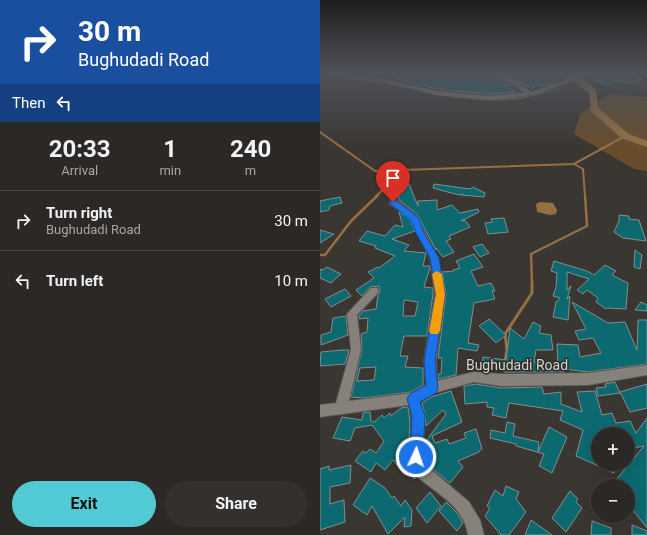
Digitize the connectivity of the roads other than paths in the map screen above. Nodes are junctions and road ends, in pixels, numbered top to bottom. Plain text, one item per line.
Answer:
1 (393, 202) dead end
2 (374, 291) dead end
3 (647, 370) edge
4 (432, 388) junction
5 (413, 399) junction
6 (341, 408) junction
7 (320, 412) edge
8 (476, 535) edge

1 - 4 street
2 - 6 street
3 - 4 street, Bughudadi Road
4 - 5 street, Bughudadi Road
5 - 6 street, Bughudadi Road
5 - 8 street
6 - 7 street, Bughudadi Road

